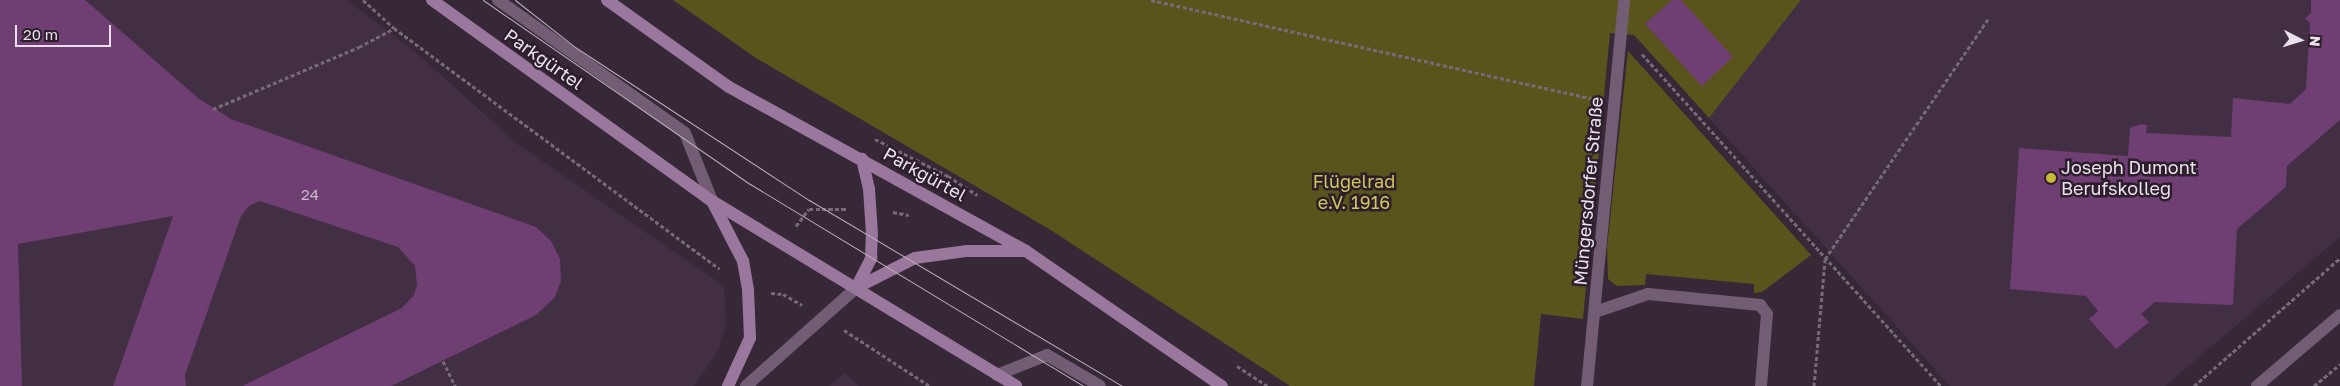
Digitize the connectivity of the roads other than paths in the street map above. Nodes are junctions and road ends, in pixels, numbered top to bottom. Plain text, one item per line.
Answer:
1 (432, 0) edge
2 (498, 0) edge
3 (607, 0) edge
4 (1624, 0) edge
5 (862, 159) junction
6 (712, 201) junction
7 (1026, 250) junction
8 (856, 288) junction
9 (1595, 312) junction
10 (2340, 315) edge
11 (997, 375) junction
12 (728, 386) edge
13 (746, 386) edge
14 (1016, 386) edge
15 (1100, 386) edge
16 (1222, 386) edge
17 (1587, 386) edge
18 (1761, 386) edge
19 (2257, 386) edge

1 - 6 main road, Parkgürtel
2 - 6 street
3 - 5 main road, Parkgürtel
4 - 9 street, Müngersdorfer Straße
5 - 7 main road, Parkgürtel
5 - 8 main road
6 - 8 main road, Parkgürtel
6 - 12 main road
7 - 8 main road
7 - 16 main road, Parkgürtel
8 - 11 main road, Parkgürtel
8 - 13 street
9 - 17 street, Müngersdorfer Straße
9 - 18 street
10 - 19 street
11 - 14 main road, Parkgürtel
11 - 15 street

